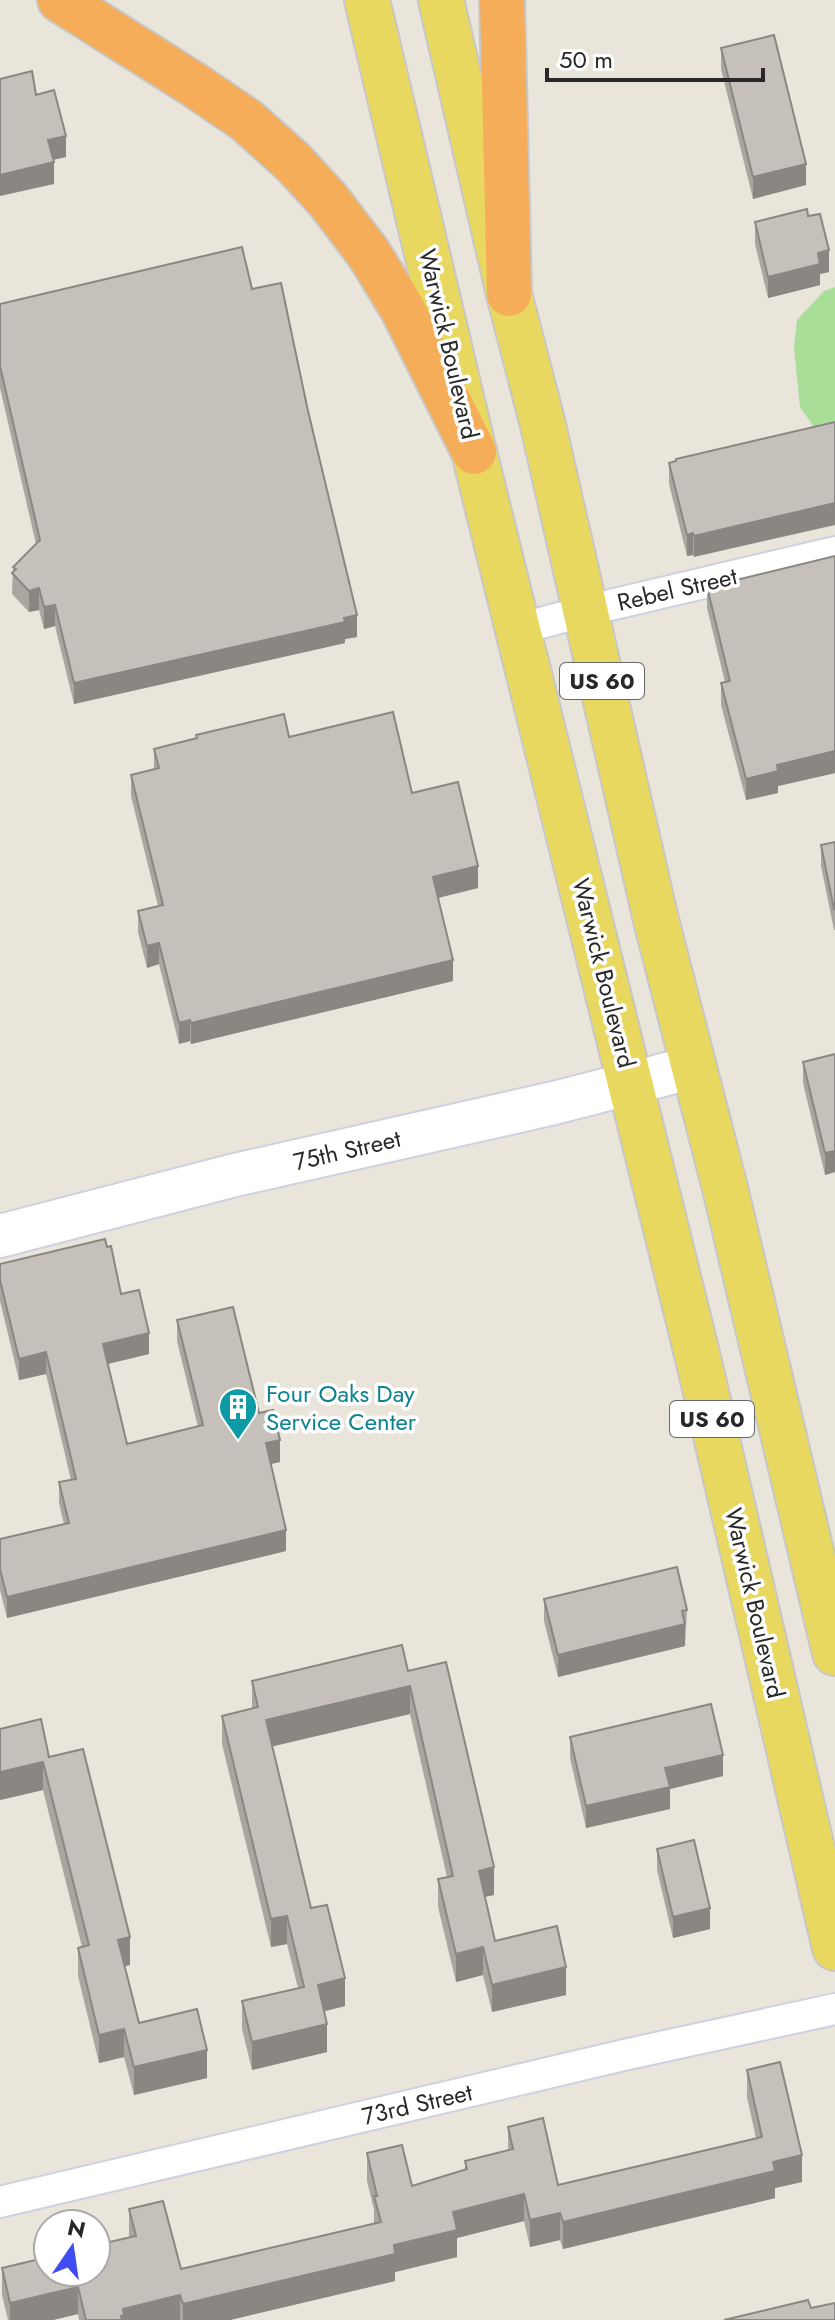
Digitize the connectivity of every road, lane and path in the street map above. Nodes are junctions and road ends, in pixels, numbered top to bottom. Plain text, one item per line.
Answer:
1 (60, 0) edge
2 (367, 0) edge
3 (441, 0) edge
4 (502, 0) edge
5 (509, 294) junction
6 (474, 452) junction
7 (835, 552) edge
8 (585, 611) junction
9 (519, 629) junction
10 (694, 1067) junction
11 (632, 1083) junction
12 (0, 1236) edge
13 (835, 1653) edge
14 (835, 1948) edge
15 (835, 2009) edge
16 (0, 2202) edge

1 - 6 highway
2 - 6 main road, Warwick Boulevard / US 60
3 - 5 main road, US 60
4 - 5 highway
5 - 8 main road, US 60
6 - 9 main road, Warwick Boulevard / US 60
7 - 8 street, Rebel Street
8 - 9 street, Rebel Street
8 - 10 main road, US 60
9 - 11 main road, Warwick Boulevard / US 60
10 - 11 street, 75th Street
10 - 13 main road, US 60
11 - 12 street, 75th Street
11 - 14 main road, Warwick Boulevard / US 60
15 - 16 street, 73rd Street

